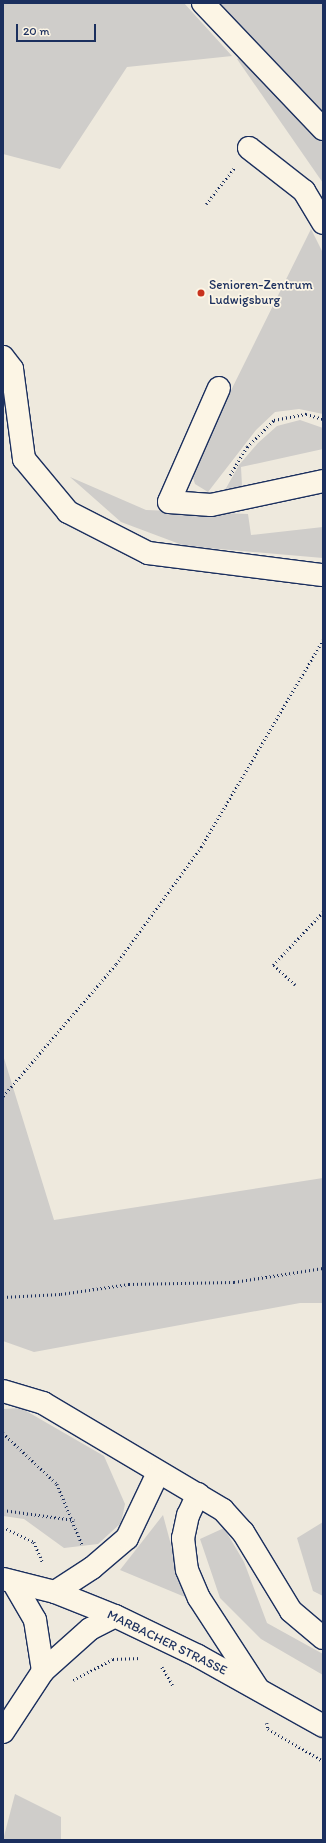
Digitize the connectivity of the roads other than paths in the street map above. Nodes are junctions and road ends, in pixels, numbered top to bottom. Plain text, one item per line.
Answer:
1 (203, 3) edge
2 (323, 129) edge
3 (249, 148) road end
4 (323, 224) edge
5 (3, 357) edge
6 (219, 388) dead end
7 (323, 481) edge
8 (323, 575) edge
9 (3, 1391) edge
10 (158, 1473) junction
11 (198, 1494) junction
12 (8, 1580) edge
13 (55, 1592) junction
14 (115, 1616) junction
15 (323, 1638) edge
16 (43, 1671) junction
17 (258, 1689) junction
18 (323, 1726) edge
19 (3, 1732) edge

1 - 2 street
3 - 4 street
5 - 8 street
6 - 7 street
9 - 10 street
10 - 11 street
10 - 13 street
11 - 15 street
11 - 17 street
12 - 13 street, MARBACHER STRASSE
12 - 16 street
13 - 14 street, MARBACHER STRASSE
14 - 16 street
14 - 17 street, MARBACHER STRASSE
16 - 19 street
17 - 18 street, MARBACHER STRASSE

